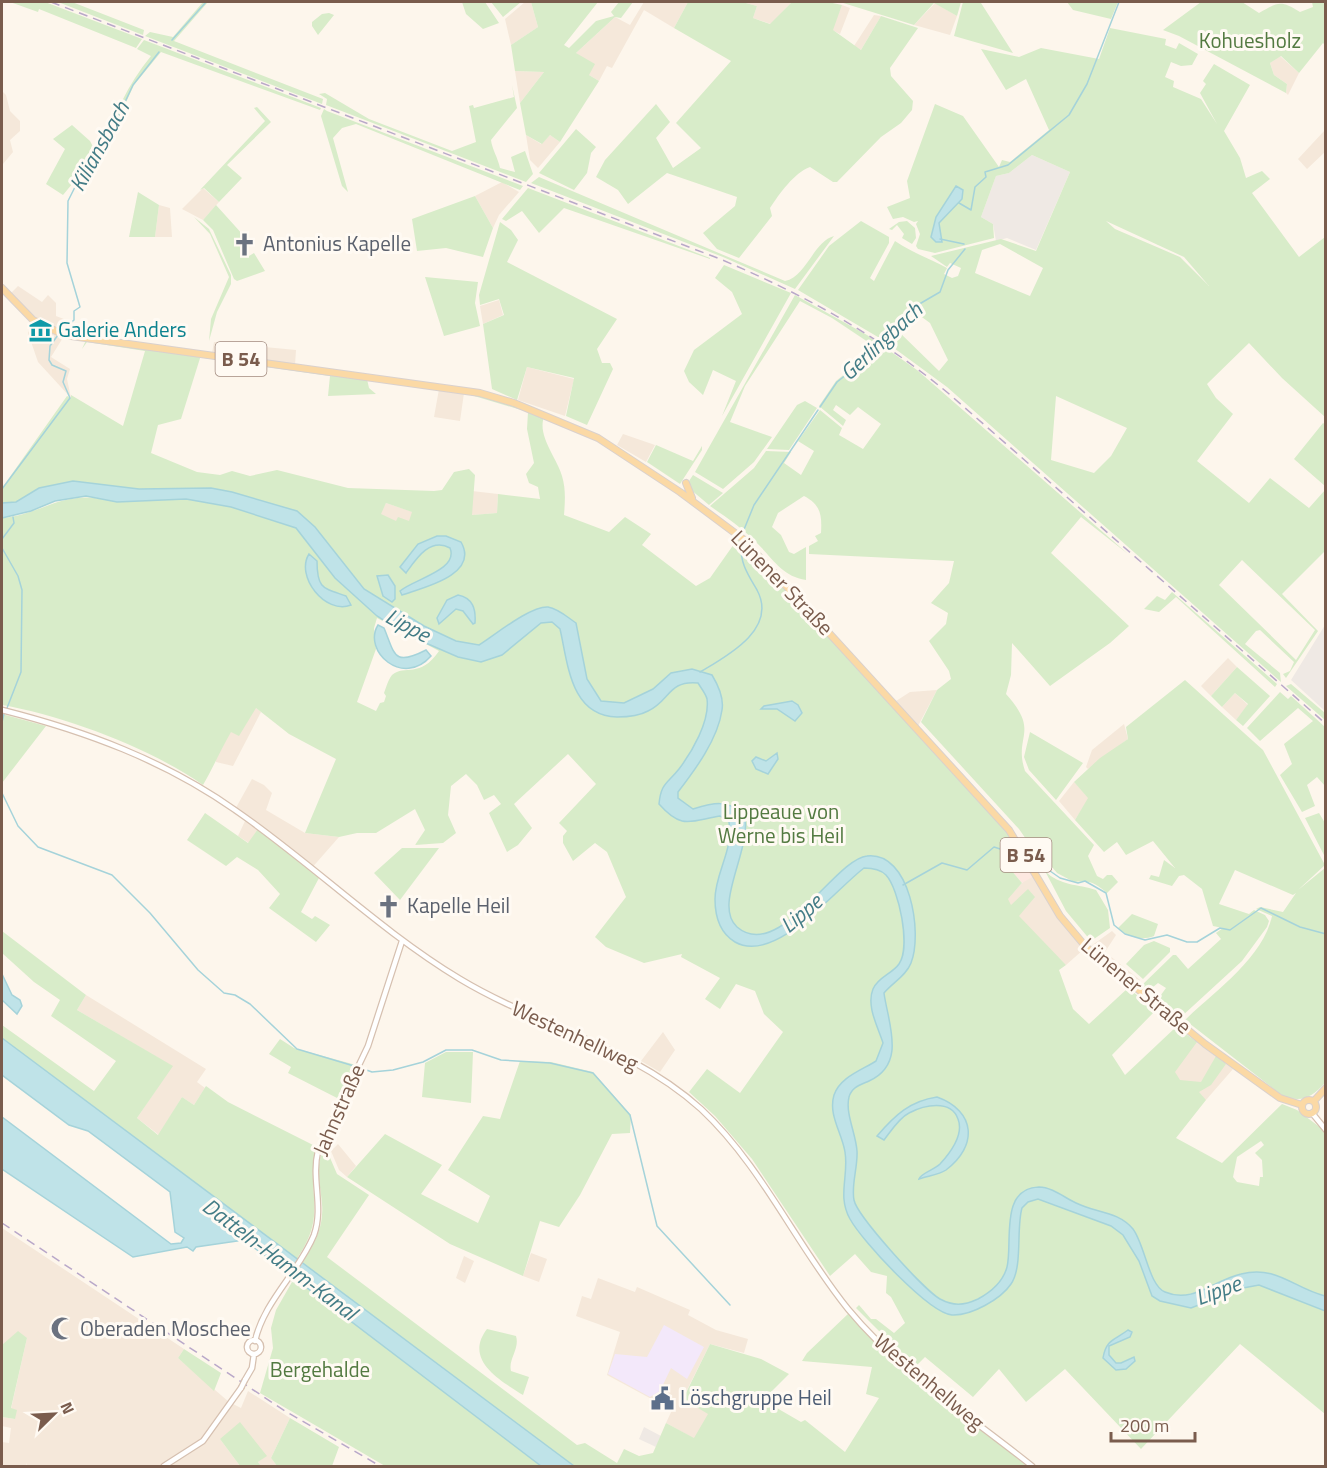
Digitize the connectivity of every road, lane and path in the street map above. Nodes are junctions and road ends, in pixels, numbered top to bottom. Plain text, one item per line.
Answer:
1 (2, 288) edge
2 (686, 483) dead end
3 (694, 501) junction
4 (2, 710) edge
5 (402, 941) junction
6 (1326, 1088) edge
7 (1314, 1101) junction
8 (1302, 1106) junction
9 (1312, 1113) junction
10 (1326, 1130) edge
11 (255, 1341) junction
12 (254, 1354) junction
13 (164, 1467) edge
14 (1032, 1467) edge

1 - 3 main road, Lünener Straße / B 54
2 - 3 main road
3 - 8 main road, Lünener Straße / B 54
4 - 5 main road, Westenhellweg
5 - 11 main road, Jahnstraße
5 - 14 main road, Westenhellweg
6 - 7 main road
7 - 8 main road
7 - 9 main road
8 - 9 main road
9 - 10 main road
11 - 12 main road
11 - 12 main road
12 - 13 main road, bridge

